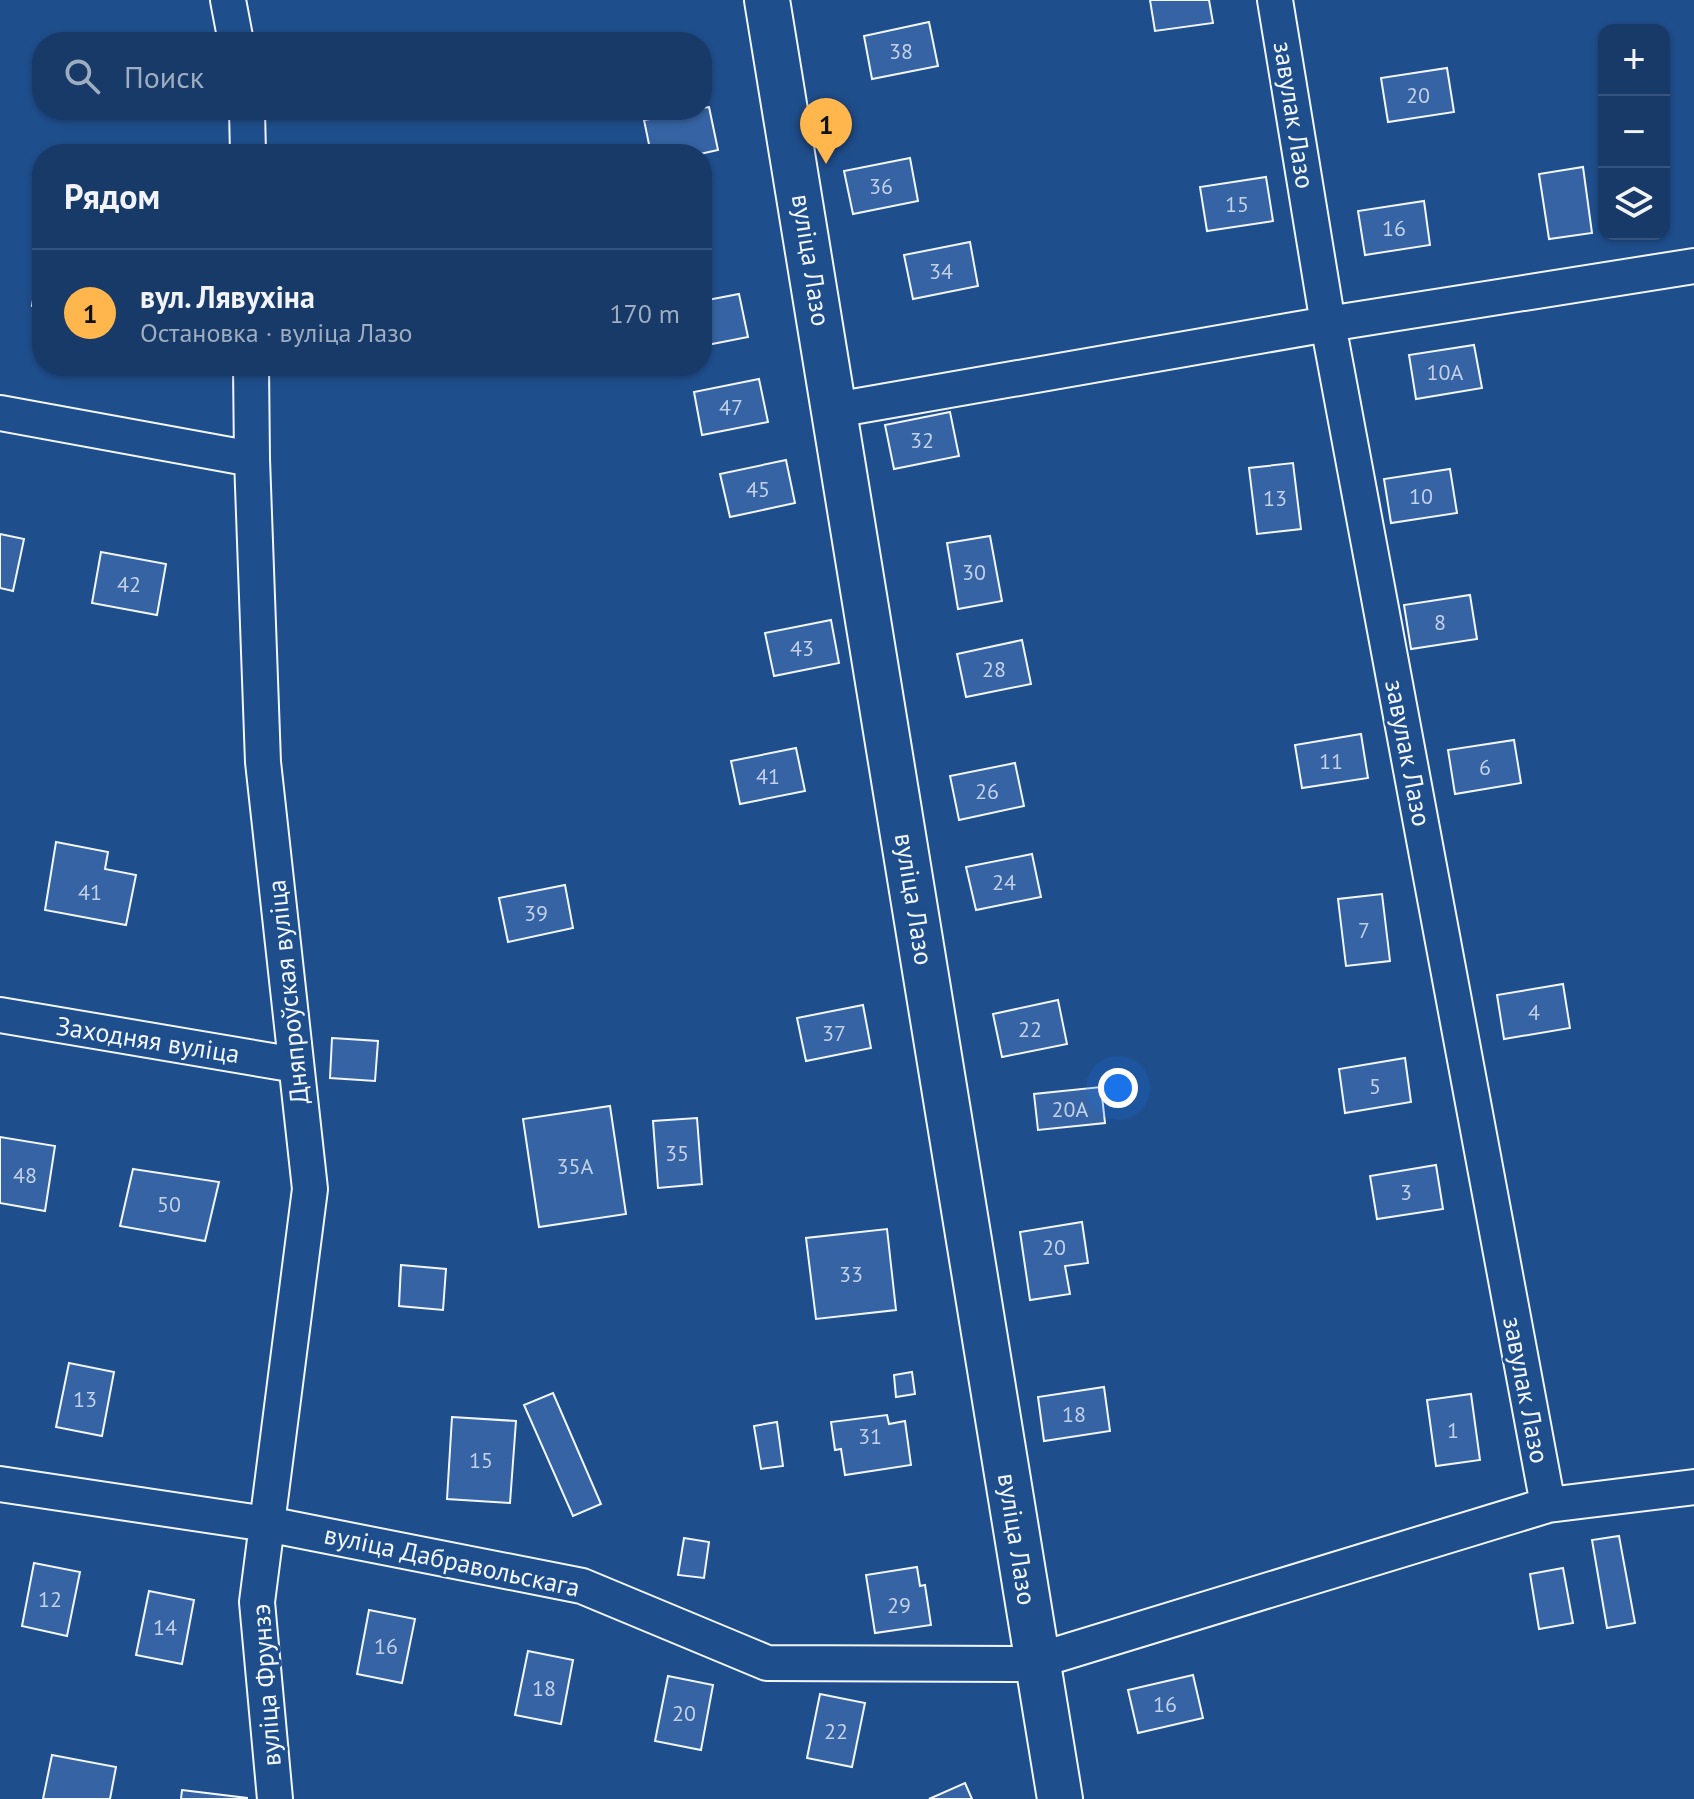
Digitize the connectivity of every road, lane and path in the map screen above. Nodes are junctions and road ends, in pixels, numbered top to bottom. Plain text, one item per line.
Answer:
1 (228, 0) edge
2 (767, 0) edge
3 (1275, 0) edge
4 (234, 32) edge
5 (247, 120) edge
6 (248, 144) edge
7 (1694, 266) edge
8 (1328, 324) junction
9 (251, 376) edge
10 (835, 410) junction
11 (0, 413) edge
12 (252, 459) junction
13 (0, 1015) edge
14 (296, 1065) junction
15 (0, 1484) edge
16 (1694, 1487) edge
17 (1548, 1505) junction
18 (267, 1524) junction
19 (1036, 1661) junction
20 (275, 1799) edge
21 (1060, 1799) edge

1 - 4 street
2 - 10 main road, вуліца Лазо
3 - 8 street, завулак Лазо
5 - 6 street
7 - 8 street
8 - 10 street
8 - 17 street, завулак Лазо
9 - 12 street, Дняпроўская вуліца
10 - 19 main road, вуліца Лазо
11 - 12 street
12 - 14 street, Дняпроўская вуліца
13 - 14 street, Заходняя вуліца
14 - 18 street, Дняпроўская вуліца
15 - 18 street, вуліца Дабравольскага
16 - 17 street, вуліца Дабравольскага
17 - 19 street, вуліца Дабравольскага
18 - 19 street, вуліца Дабравольскага
18 - 20 street, вуліца Фрунзэ
19 - 21 main road, вуліца Лазо

